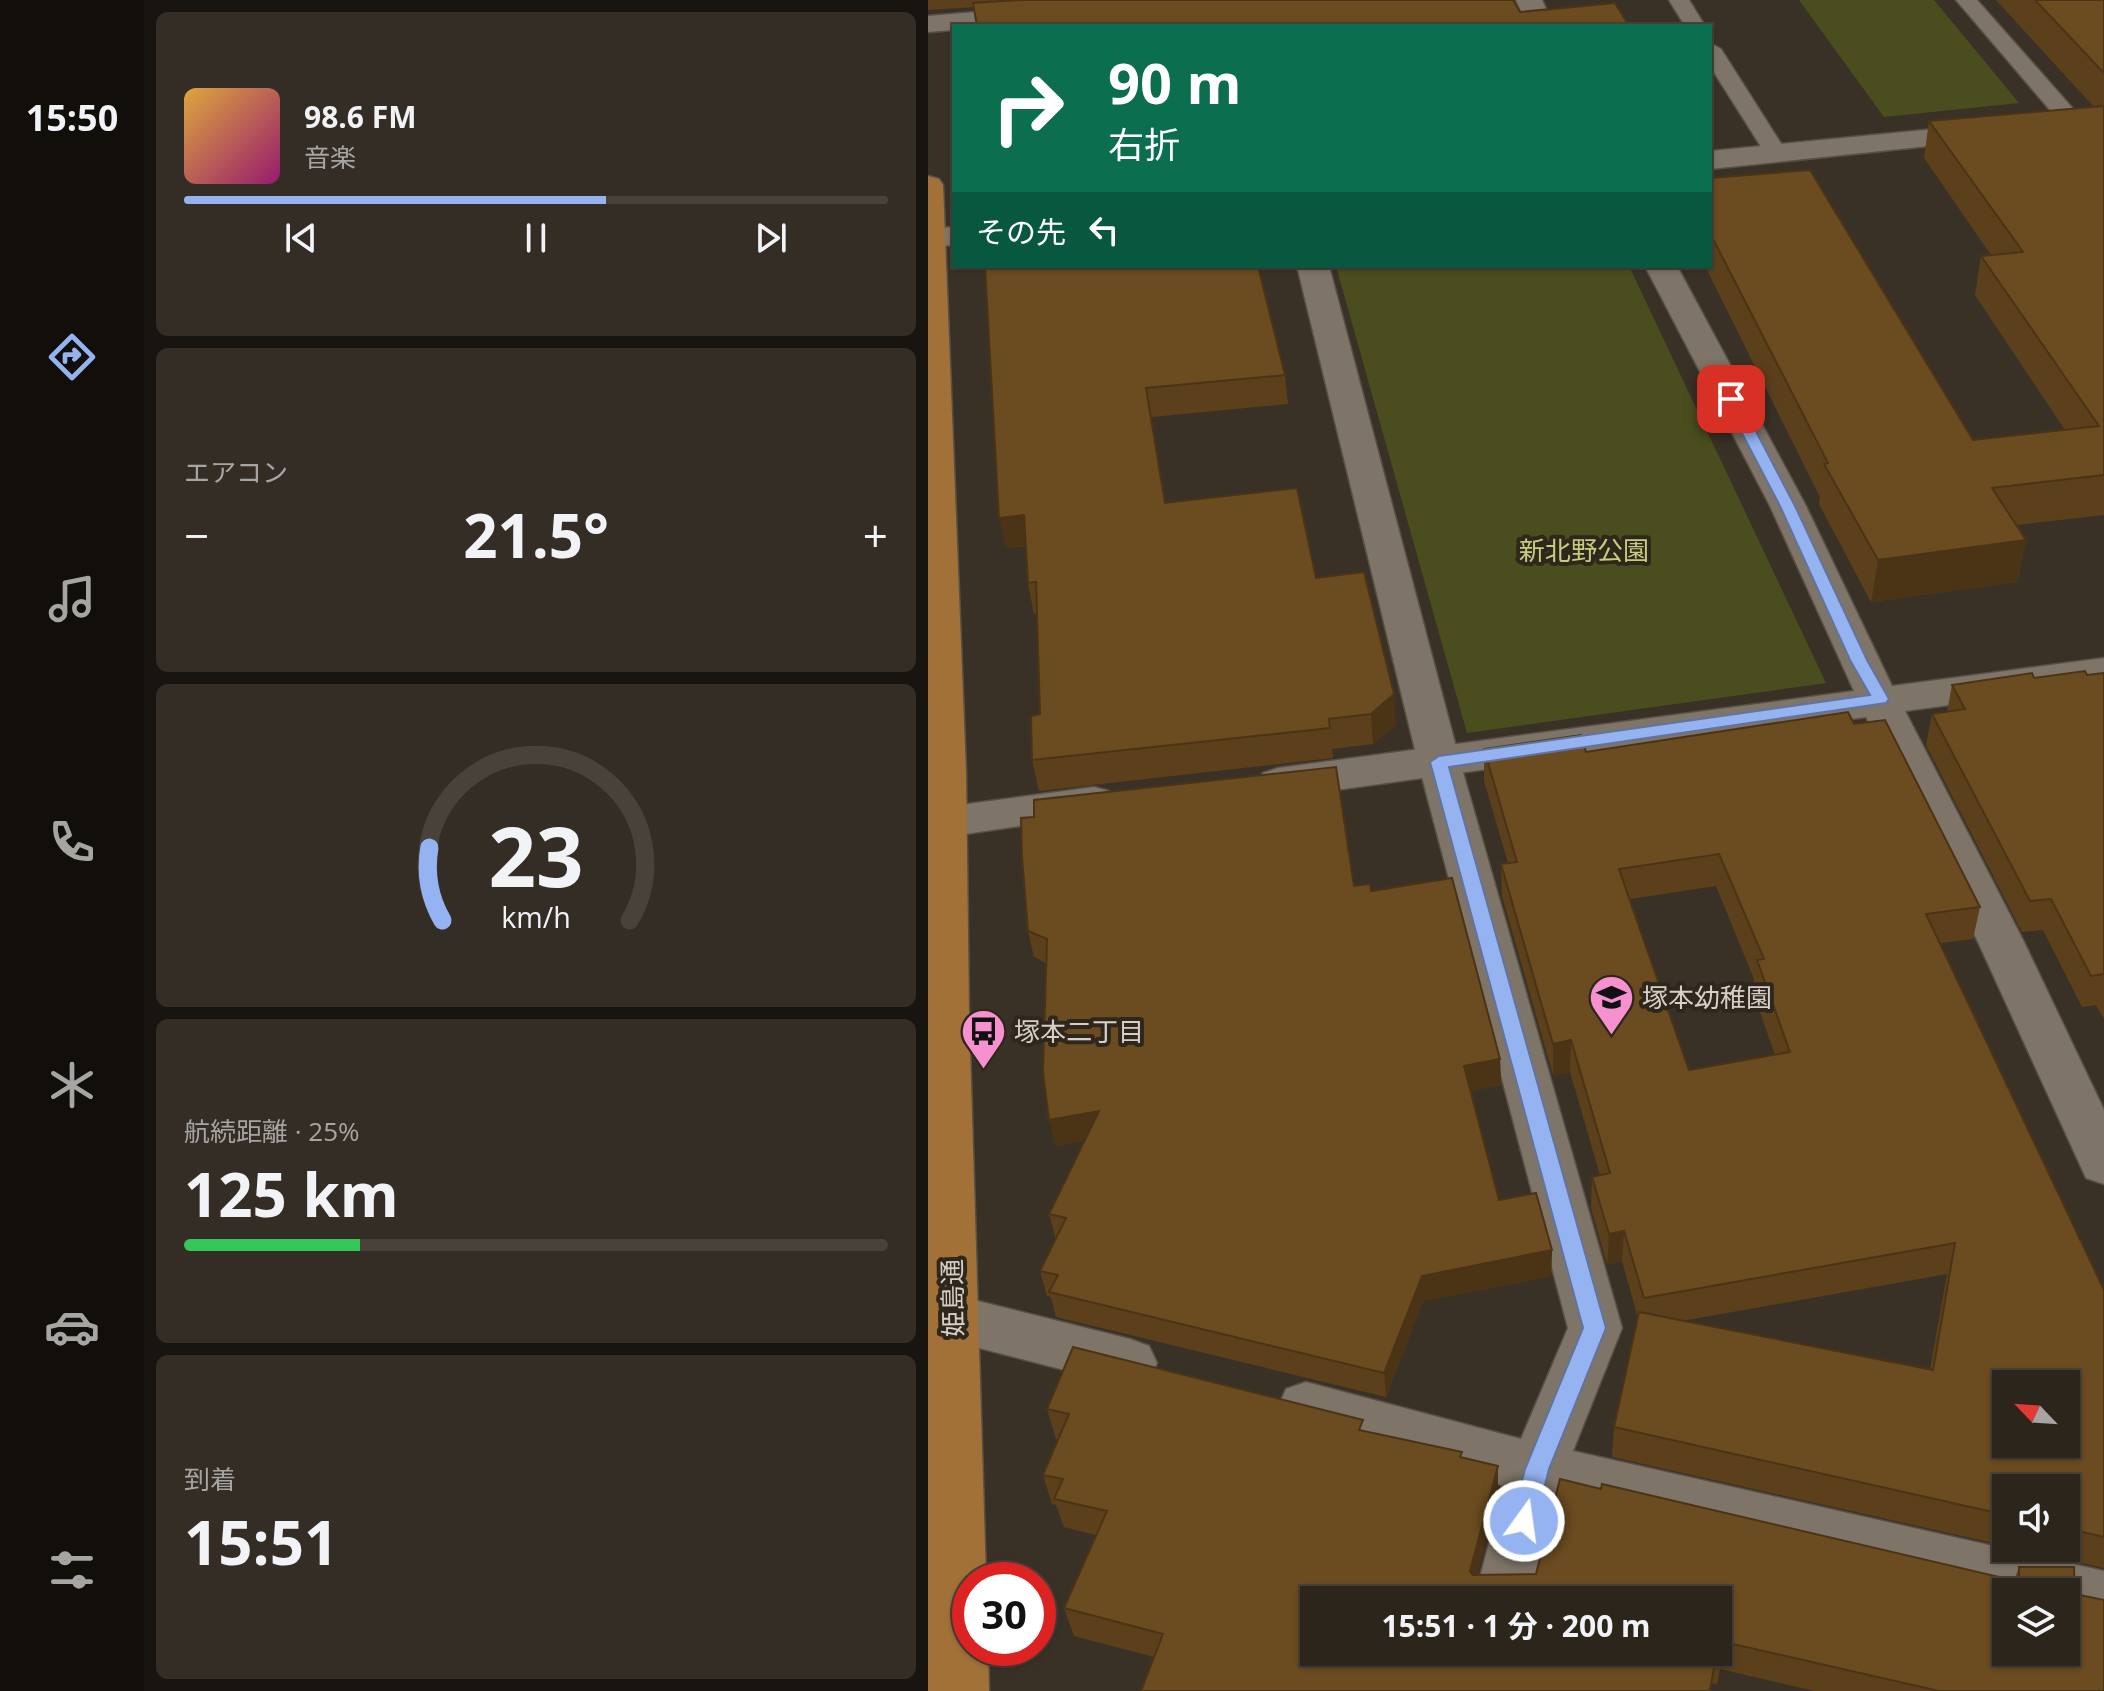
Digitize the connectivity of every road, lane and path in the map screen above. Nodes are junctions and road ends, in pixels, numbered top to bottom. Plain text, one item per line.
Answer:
1 (1529, 0) edge
2 (1679, 0) edge
3 (1966, 0) edge
4 (1063, 13) edge
5 (928, 24) edge
6 (1540, 24) edge
7 (1694, 24) edge
8 (1712, 52) edge
9 (2089, 124) joint
10 (2044, 128) edge
11 (2012, 131) edge
12 (1776, 153) junction
13 (1712, 160) edge
14 (928, 185) edge
15 (952, 236) edge
16 (928, 238) edge
17 (1314, 268) edge
18 (1662, 268) edge
19 (932, 464) edge
20 (2104, 671) edge
21 (1880, 699) junction
22 (1439, 762) junction
23 (1239, 787) edge
24 (1128, 799) edge
25 (945, 822) junction
26 (936, 954) edge
27 (2104, 1163) edge
28 (940, 1313) edge
29 (1182, 1376) edge
30 (1256, 1394) edge
31 (1537, 1469) junction
32 (1508, 1586) edge
33 (2104, 1600) edge
34 (1486, 1666) edge
35 (958, 1691) edge
36 (1480, 1691) edge

1 - 6 street
2 - 7 lane
3 - 9 lane
4 - 5 street
8 - 12 lane
9 - 10 street
11 - 12 street
12 - 13 street
14 - 16 main road, 姫島通
15 - 16 street
16 - 19 main road, 姫島通
17 - 22 street
18 - 21 street
19 - 25 main road, 姫島通
20 - 21 street
21 - 22 street
21 - 27 street
22 - 23 street
22 - 31 street
24 - 25 street
25 - 26 main road, 姫島通
26 - 28 main road, 姫島通
28 - 29 street
28 - 35 main road, 姫島通
30 - 31 street
31 - 32 street
31 - 33 street
34 - 36 street

